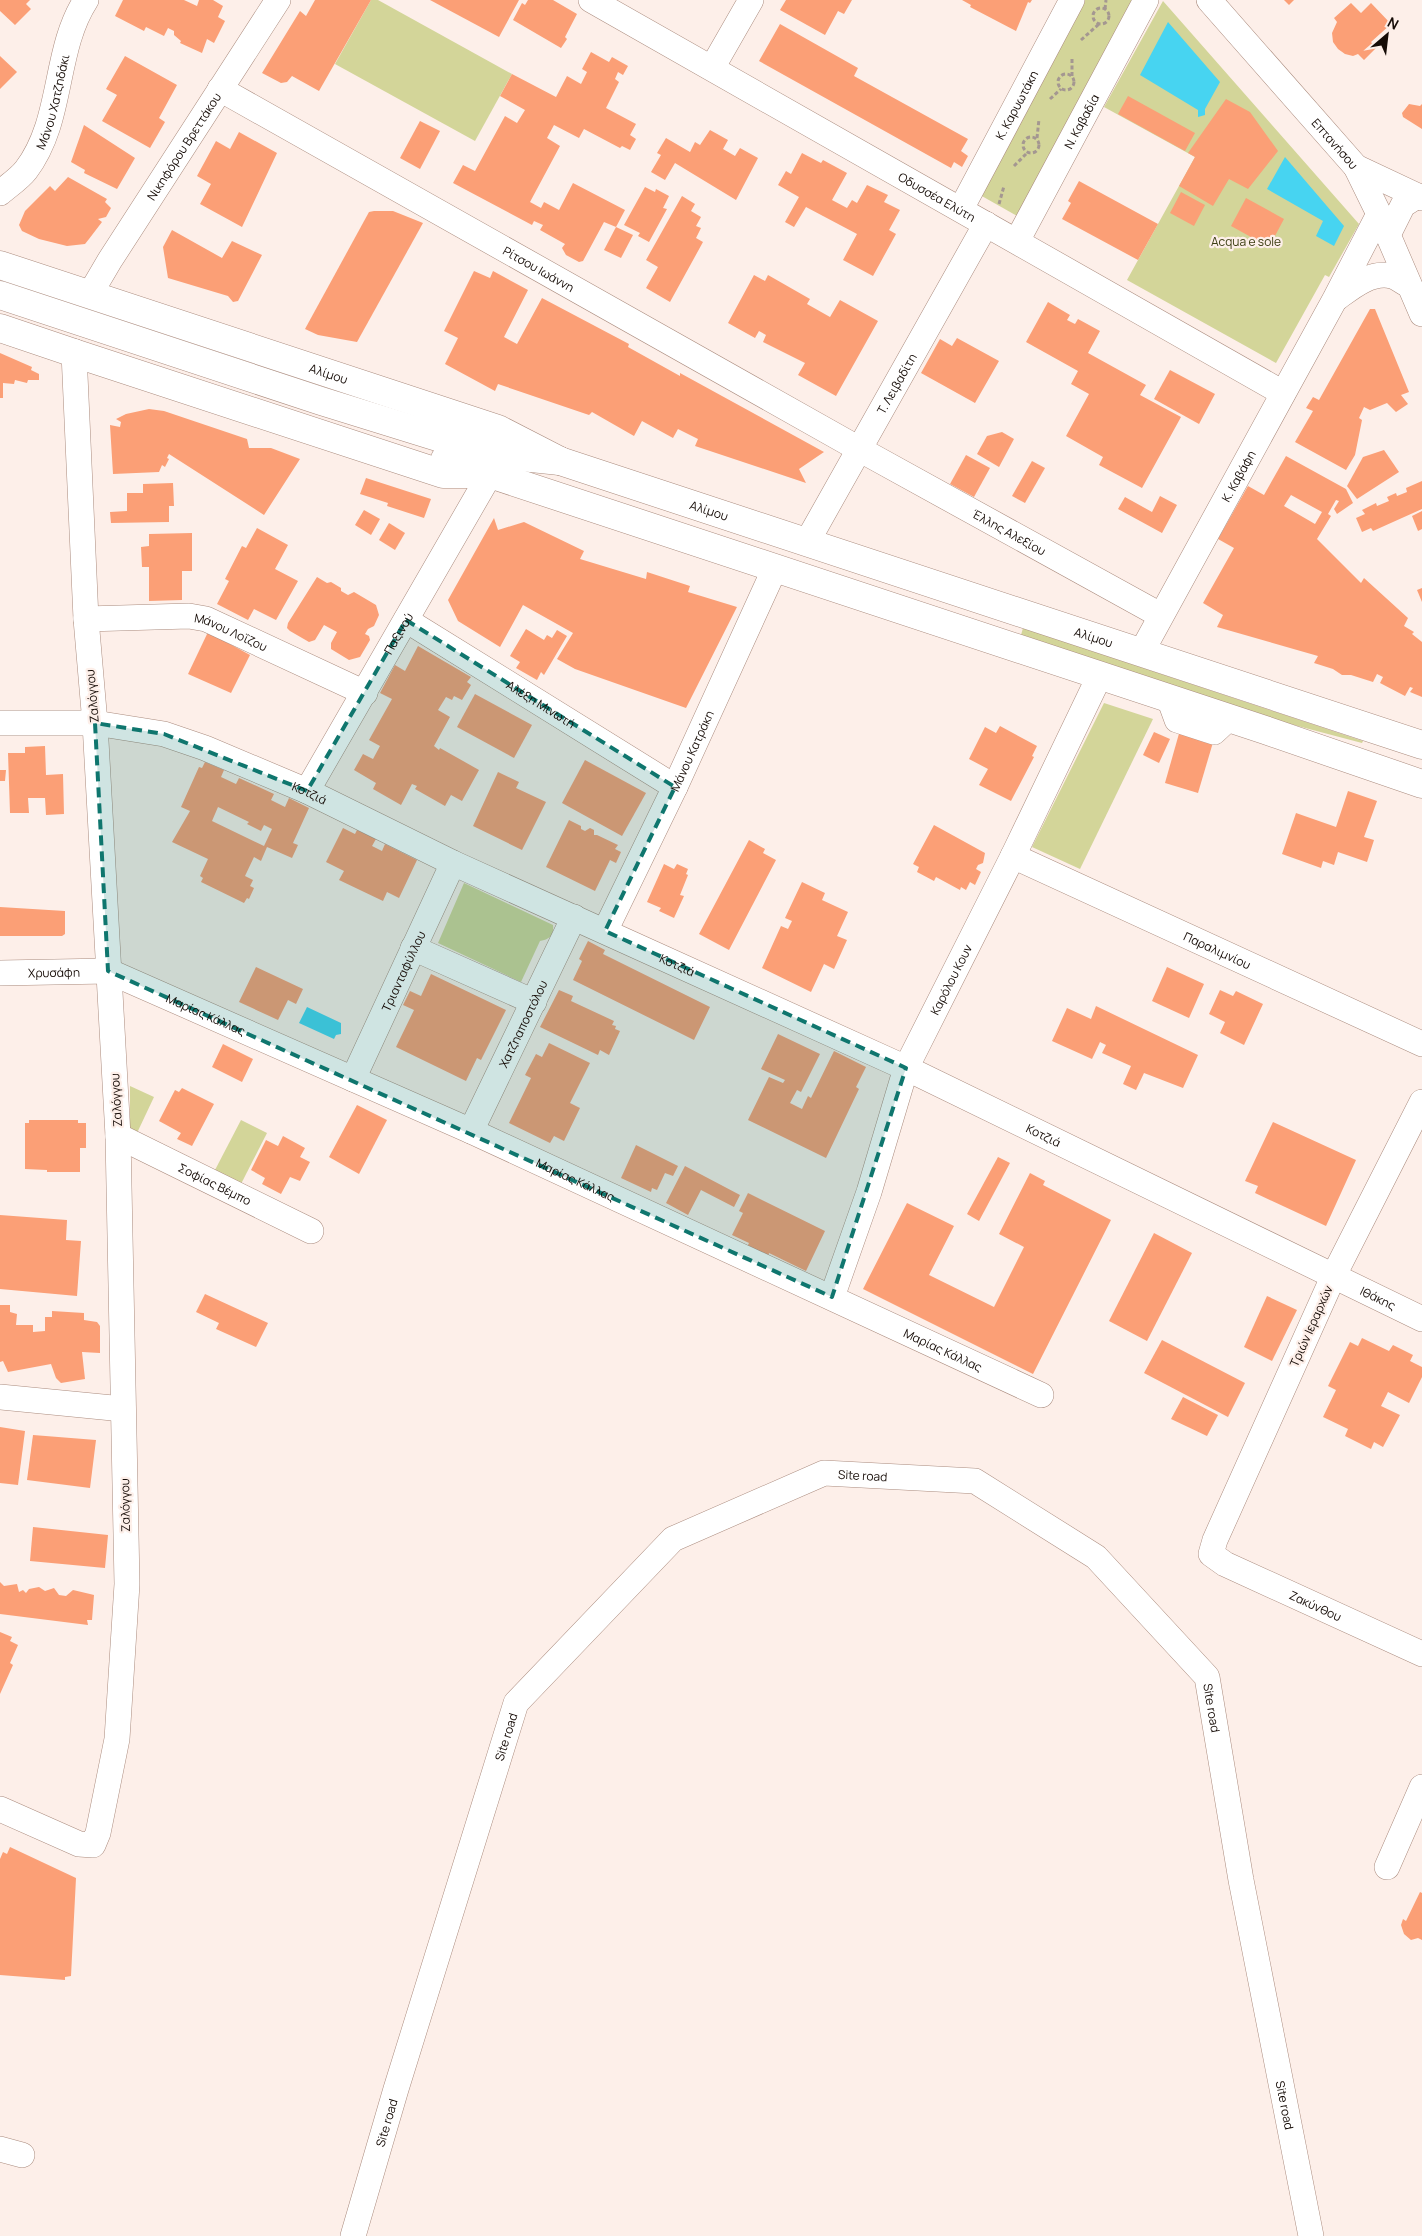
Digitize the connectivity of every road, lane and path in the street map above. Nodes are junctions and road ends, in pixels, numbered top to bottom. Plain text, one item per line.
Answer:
1 (86, 0) edge
2 (278, 0) edge
3 (591, 0) edge
4 (751, 0) edge
5 (1072, 0) edge
6 (1106, 0) edge
7 (1146, 0) edge
8 (1209, 0) edge
9 (1105, 9) junction
10 (1099, 24) junction
11 (1078, 43) dead end
12 (1074, 50) dead end
13 (712, 68) junction
14 (1072, 76) junction
15 (220, 88) junction
16 (1061, 89) junction
17 (1045, 102) dead end
18 (1040, 112) dead end
19 (1037, 138) junction
20 (1028, 152) junction
21 (1356, 167) junction
22 (1008, 172) dead end
23 (1005, 177) dead end
24 (0, 193) edge
25 (1420, 197) edge
26 (961, 210) junction
27 (1384, 224) junction
28 (988, 225) junction
29 (1017, 241) junction
30 (0, 265) edge
31 (1410, 286) junction
32 (90, 294) junction
33 (0, 295) edge
34 (1335, 299) junction
35 (0, 310) edge
36 (1422, 314) edge
37 (0, 328) edge
38 (74, 354) junction
39 (1283, 392) junction
40 (859, 449) junction
41 (560, 461) junction
42 (490, 474) junction
43 (807, 542) junction
44 (775, 568) junction
45 (1160, 615) junction
46 (86, 619) junction
47 (406, 620) junction
48 (1141, 652) junction
49 (1100, 675) junction
50 (365, 693) junction
51 (0, 723) edge
52 (95, 723) junction
53 (1422, 745) edge
54 (1422, 784) edge
55 (675, 787) junction
56 (307, 791) junction
57 (1013, 856) junction
58 (453, 863) junction
59 (574, 917) junction
60 (605, 932) junction
61 (413, 948) junction
62 (108, 971) junction
63 (0, 973) edge
64 (534, 1002) junction
65 (1422, 1044) edge
66 (906, 1068) junction
67 (353, 1079) junction
68 (1422, 1102) edge
69 (471, 1131) junction
70 (118, 1136) junction
71 (311, 1231) dead end
72 (1334, 1275) junction
73 (832, 1297) junction
74 (1422, 1319) edge
75 (1041, 1395) dead end
76 (0, 1397) edge
77 (123, 1409) junction
78 (1211, 1554) joint
79 (1422, 1654) edge
80 (1422, 1787) edge
81 (0, 1808) edge
82 (1387, 1867) dead end
83 (353, 2236) edge
84 (1311, 2236) edge

1 - 24 street, Μάνου Χατζηδάκι
2 - 15 street, Νικηφόρου Βρεττάκου
3 - 13 street, Οδυσσέα Ελύτη
4 - 13 street
5 - 26 street, Κ. Καρυωτάκη
6 - 9 path
7 - 29 street, Ν. Καβαδία
8 - 21 street, Επτανήσου
9 - 10 path
9 - 10 path
10 - 11 path
12 - 14 path
13 - 26 street, Οδυσσέα Ελύτη
14 - 16 path
14 - 16 path
15 - 32 street, Νικηφόρου Βρεττάκου
15 - 40 street, Ρίτσου Ιωάννη
16 - 17 path
18 - 19 path
19 - 20 path
19 - 20 path
20 - 22 path
21 - 25 street
21 - 27 street, Επτανήσου
23 - 28 path
25 - 27 street, Κ. Καβάφη
26 - 28 street, Οδυσσέα Ελύτη
27 - 31 street, Επτανήσου
27 - 34 street, Κ. Καβάφη
28 - 29 street, Οδυσσέα Ελύτη
28 - 40 street, Τ. Λειβαδίτη
29 - 39 street, Οδυσσέα Ελύτη
30 - 32 main road, Αλίμου
31 - 34 street, Κ. Καβάφη
31 - 36 street, Επτανήσου
32 - 41 main road, Αλίμου
33 - 41 main road
34 - 39 street, Κ. Καβάφη
35 - 42 main road
37 - 38 main road
38 - 42 main road
38 - 46 street, Ζαλόγγου
39 - 45 street, Κ. Καβάφη
40 - 43 street, Τ. Λειβαδίτη
40 - 45 street, Έλλης Αλεξίου
41 - 43 main road, Αλίμου
42 - 44 main road
42 - 47 street, Παξινού
43 - 48 main road, Αλίμου
44 - 49 main road
44 - 55 street, Μάνου Κατράκη
45 - 48 street, Κ. Καβάφη
46 - 50 street, Μάνου Λοΐζου
46 - 52 street, Ζαλόγγου
47 - 50 street, Παξινού
47 - 55 street, Αλέξη Μινωτή
48 - 53 main road, Αλίμου
49 - 54 main road
49 - 57 street, Καρόλου Κουν
50 - 56 street, Παξινού
51 - 52 street, Κοτζιά
52 - 56 street, Κοτζιά
52 - 62 street, Ζαλόγγου
55 - 60 street, Μάνου Κατράκη
56 - 58 street, Κοτζιά
57 - 65 street, Παραλιμνίου
57 - 66 street, Καρόλου Κουν
58 - 59 street, Κοτζιά
58 - 61 street, Τριανταφύλλου
59 - 60 street, Κοτζιά
59 - 64 street, Χατζηαποστόλου
60 - 66 street, Κοτζιά
61 - 64 street
61 - 67 street, Τριανταφύλλου
62 - 63 street, Χρυσάφη
62 - 67 street, Μαρίας Κάλλας
62 - 70 street, Ζαλόγγου
64 - 69 street, Χατζηαποστόλου
66 - 72 street, Κοτζιά
66 - 73 street, Καρόλου Κουν
67 - 69 street, Μαρίας Κάλλας
68 - 72 street, Τριών Ιεραρχών
69 - 73 street, Μαρίας Κάλλας
70 - 71 street, Σοφίας Βέμπο
70 - 77 street, Ζαλόγγου
72 - 74 street, Ιθάκης
72 - 78 street, Τριών Ιεραρχών
73 - 75 street, Μαρίας Κάλλας
76 - 77 street
77 - 81 street, Ζαλόγγου
78 - 79 street, Ζακύνθου
80 - 82 street
83 - 84 street, Site road

